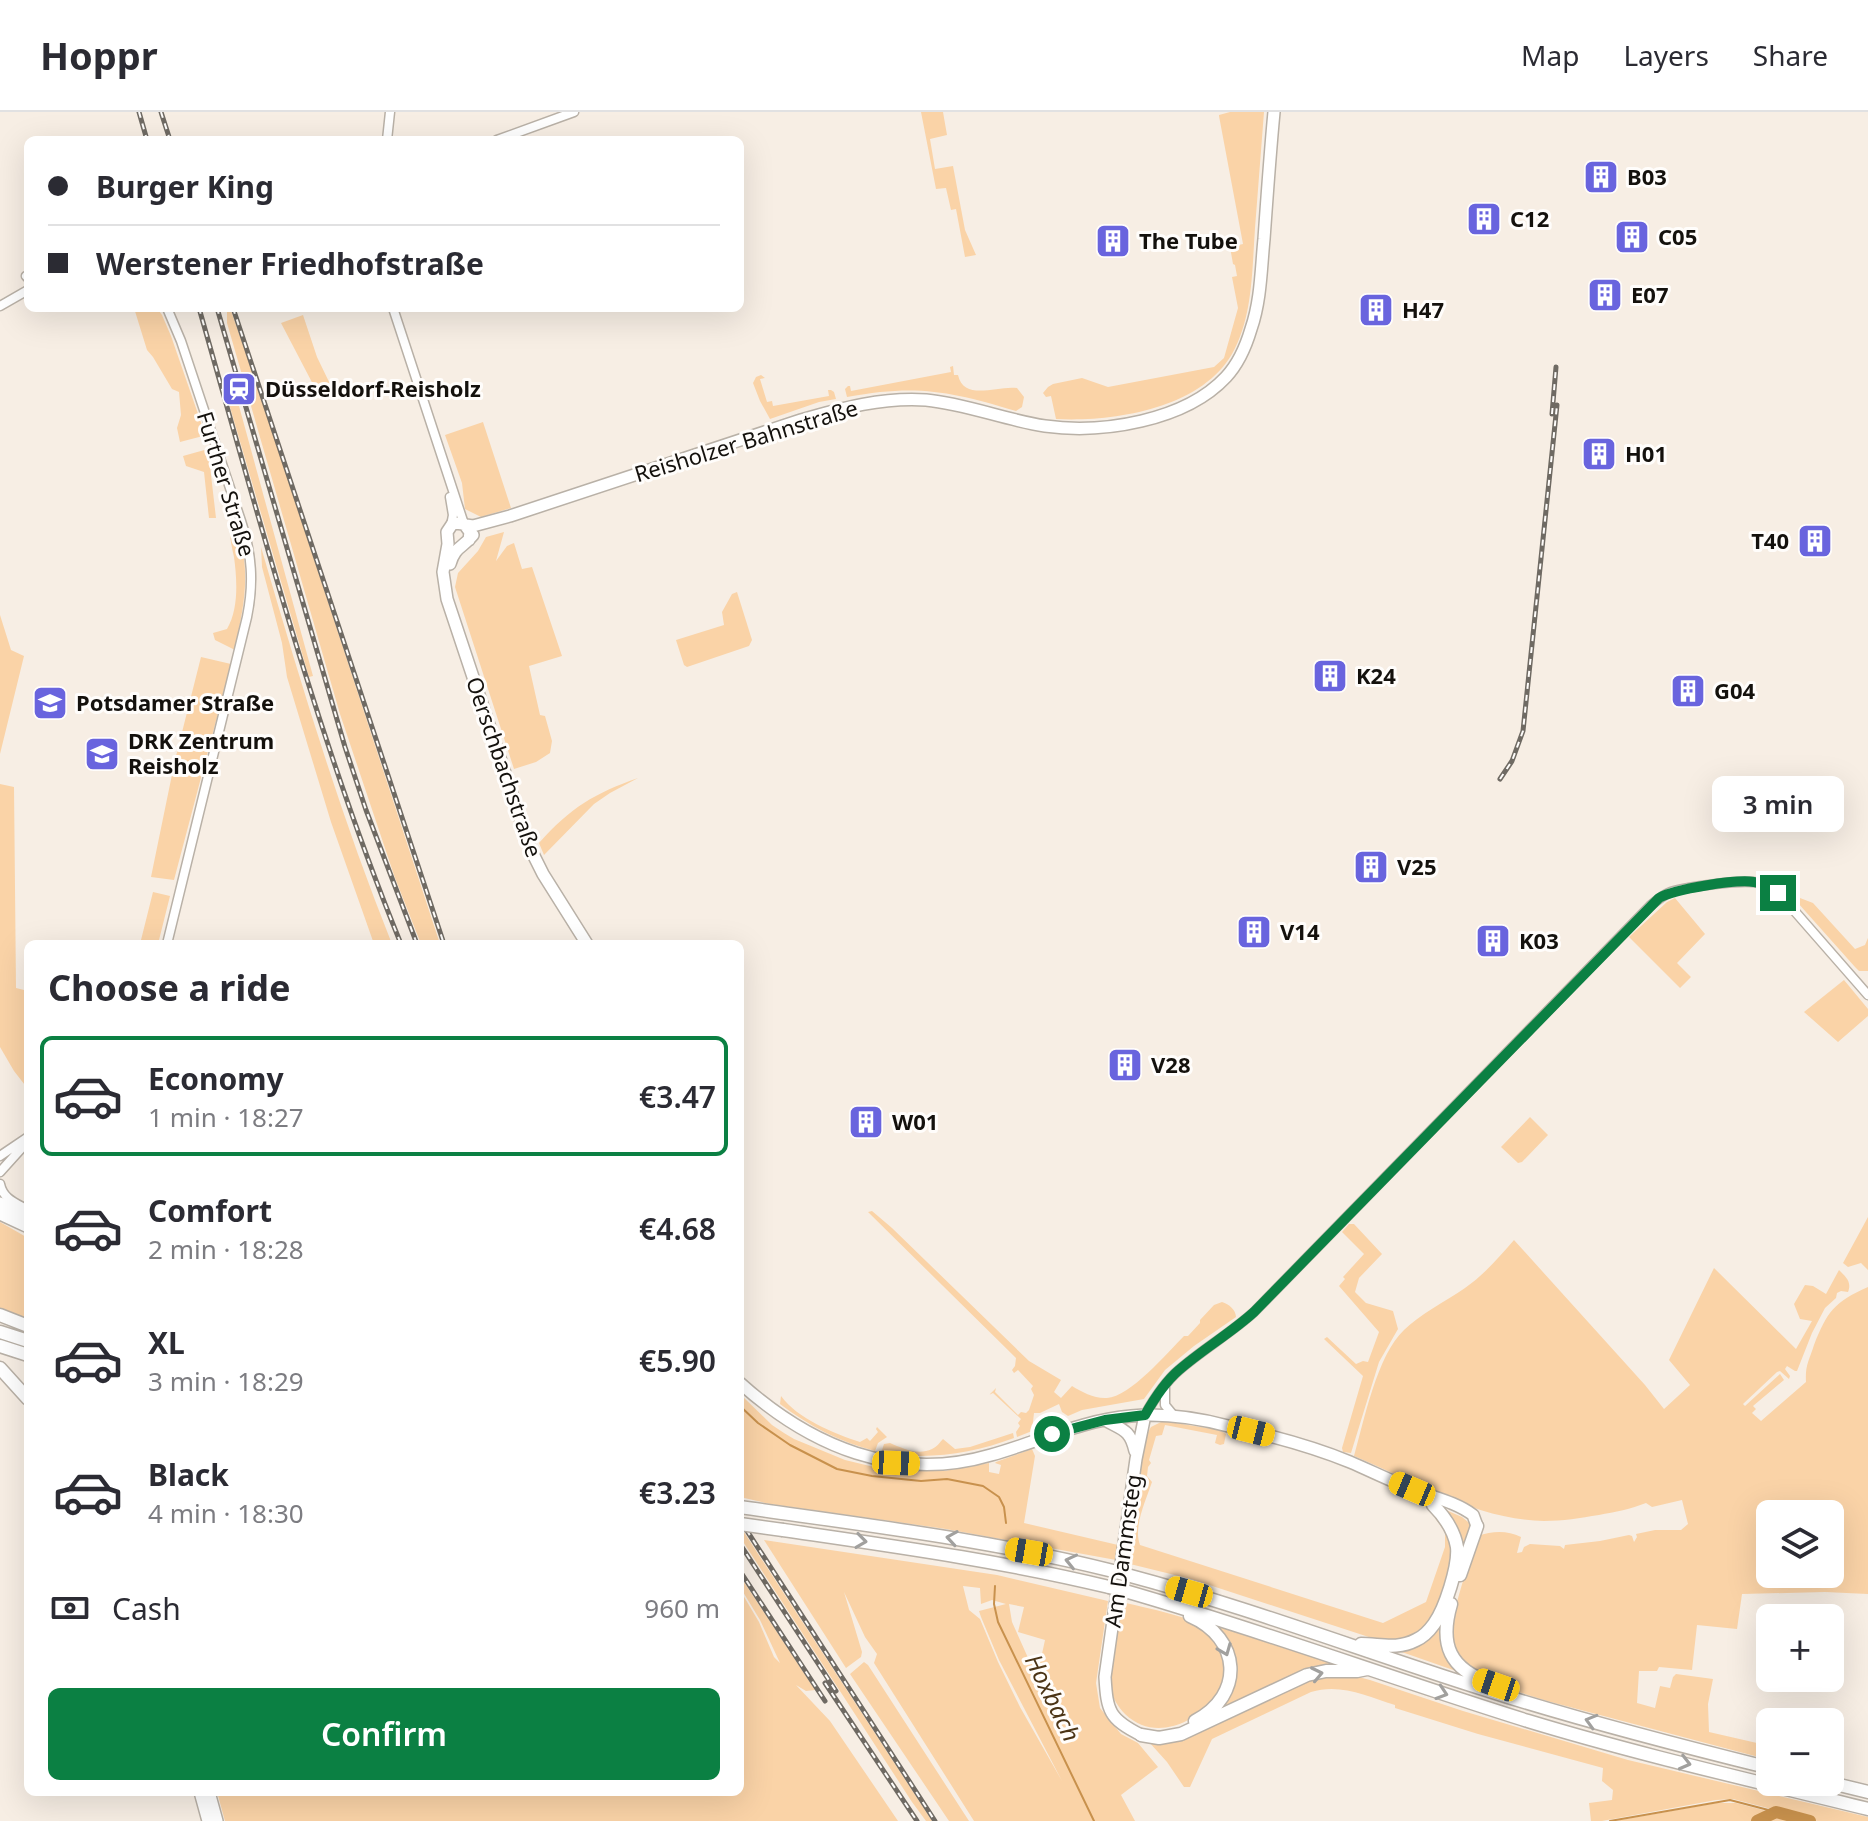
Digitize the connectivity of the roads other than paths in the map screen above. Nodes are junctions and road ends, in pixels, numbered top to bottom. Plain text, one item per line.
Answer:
1 (390, 112) edge
2 (574, 112) edge
3 (1274, 112) edge
4 (387, 136) edge
5 (508, 136) edge
6 (24, 292) edge
7 (0, 306) edge
8 (169, 312) edge
9 (394, 312) edge
10 (448, 476) junction
11 (510, 516) junction
12 (465, 524) junction
13 (451, 526) junction
14 (448, 541) junction
15 (465, 543) junction
16 (445, 579) junction
17 (168, 940) edge
18 (584, 940) edge
19 (1868, 995) edge
20 (24, 1141) edge
21 (24, 1144) edge
22 (0, 1156) edge
23 (2, 1170) edge
24 (0, 1183) edge
25 (0, 1203) edge
26 (24, 1208) edge
27 (0, 1214) edge
28 (24, 1217) edge
29 (24, 1225) edge
30 (0, 1315) edge
31 (24, 1324) edge
32 (0, 1332) edge
33 (24, 1340) edge
34 (0, 1346) edge
35 (24, 1354) edge
36 (0, 1368) edge
37 (1165, 1385) junction
38 (744, 1386) edge
39 (24, 1395) edge
40 (1145, 1415) junction
41 (1174, 1416) junction
42 (1105, 1420) junction
43 (1136, 1459) junction
44 (1412, 1489) junction
45 (1433, 1505) junction
46 (744, 1508) edge
47 (744, 1525) edge
48 (1477, 1526) junction
49 (1167, 1603) junction
50 (1346, 1643) junction
51 (1368, 1668) junction
52 (1503, 1696) junction
53 (1139, 1731) junction
54 (1756, 1764) edge
55 (1844, 1786) edge
56 (1868, 1792) edge
57 (201, 1796) edge
58 (210, 1796) edge
59 (1868, 1809) edge
60 (208, 1821) edge
61 (217, 1821) edge

1 - 4 street
2 - 5 street
3 - 11 main road, Reisholzer Bahnstraße
6 - 7 street
8 - 17 street, Further Straße
9 - 10 street
10 - 12 street
10 - 13 street
11 - 12 main road, Reisholzer Bahnstraße
11 - 15 main road, Reisholzer Bahnstraße
12 - 13 main road, Reisholzer Bahnstraße
12 - 15 main road
13 - 14 main road
14 - 15 main road
14 - 16 main road, Oerschbachstraße
15 - 16 main road
16 - 18 main road, Oerschbachstraße
19 - 37 street
20 - 22 street
21 - 23 street
23 - 24 street
24 - 26 street
25 - 28 main road
27 - 29 main road
30 - 31 highway
32 - 33 highway
34 - 35 highway
36 - 39 highway
37 - 40 street
37 - 41 street
38 - 42 main road
40 - 41 main road
40 - 42 main road
40 - 43 main road, Am Dammsteg
41 - 44 main road
42 - 43 main road
43 - 53 main road, Am Dammsteg
44 - 45 main road
44 - 48 main road
45 - 48 main road
45 - 50 highway
50 -> 46 highway, bridge
47 -> 49 highway, bridge
48 - 52 highway
49 - 51 highway
49 -> 53 highway
50 - 52 highway
53 -> 51 highway
51 -> 59 highway
54 -> 52 highway
55 - 56 highway
57 - 60 main road
58 - 61 main road

